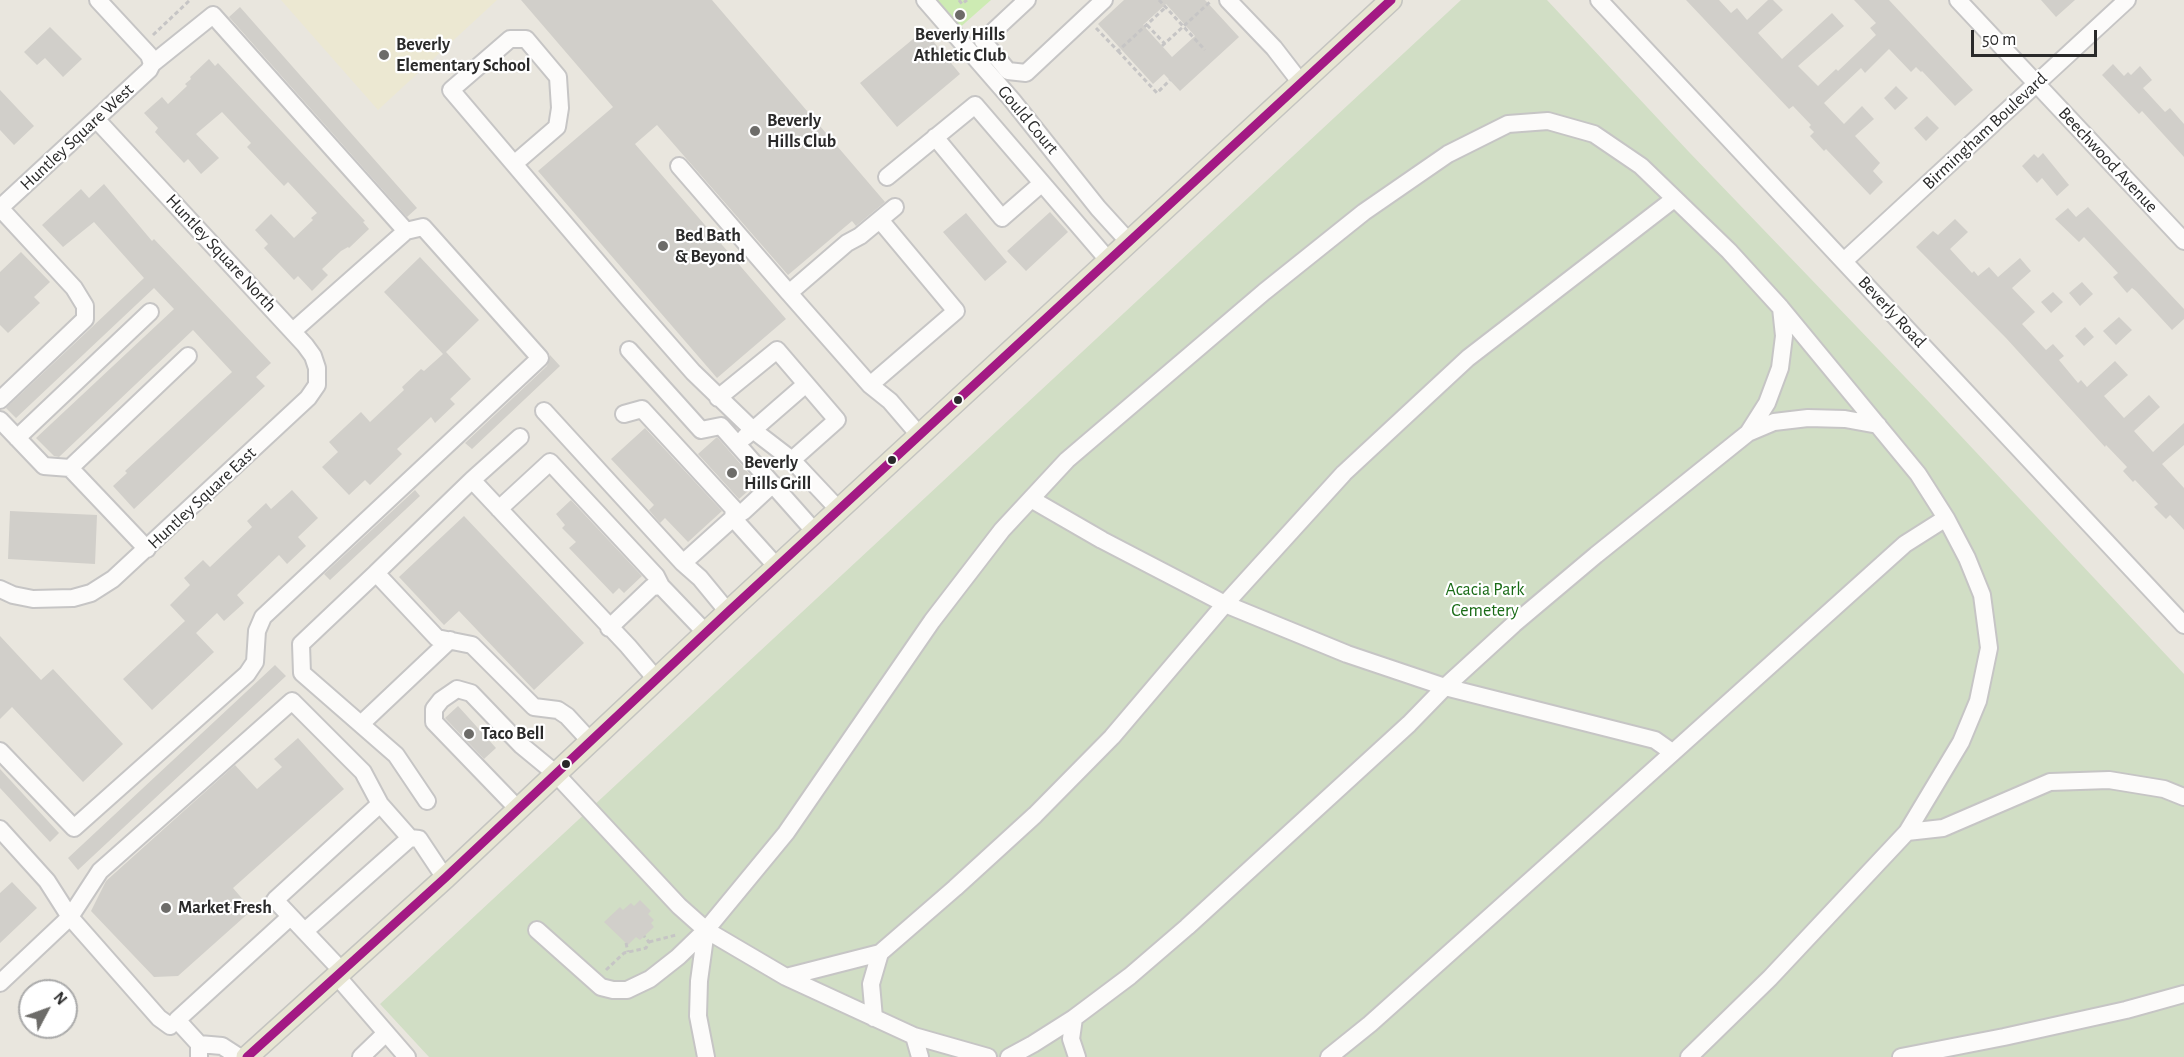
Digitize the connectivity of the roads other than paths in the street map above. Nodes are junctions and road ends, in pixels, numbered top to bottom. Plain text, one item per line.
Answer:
1 (98, 0) edge
2 (925, 0) edge
3 (1027, 0) edge
4 (1104, 0) edge
5 (1228, 0) edge
6 (1391, 0) edge
7 (1599, 0) edge
8 (1958, 0) edge
9 (2127, 0) edge
10 (152, 64) junction
11 (1301, 83) junction
12 (2036, 83) junction
13 (96, 119) junction
14 (935, 137) junction
15 (514, 164) junction
16 (679, 166) dead end
17 (887, 177) dead end
18 (1041, 184) junction
19 (1674, 199) junction
20 (895, 207) dead end
21 (0, 208) edge
22 (880, 220) junction
23 (406, 231) junction
24 (2184, 241) edge
25 (1129, 242) junction
26 (1109, 261) junction
27 (1844, 261) junction
28 (789, 293) junction
29 (1781, 308) junction
30 (150, 312) dead end
31 (293, 331) junction
32 (628, 350) dead end
33 (188, 356) dead end
34 (806, 384) junction
35 (870, 386) junction
36 (308, 398) joint
37 (718, 398) junction
38 (0, 400) edge
39 (544, 411) dead end
40 (624, 414) dead end
41 (0, 420) edge
42 (1878, 425) junction
43 (753, 430) junction
44 (1748, 433) junction
45 (920, 436) junction
46 (520, 437) dead end
47 (16, 438) junction
48 (738, 444) junction
49 (792, 460) junction
50 (70, 468) junction
51 (472, 480) junction
52 (773, 484) junction
53 (1031, 499) junction
54 (499, 509) junction
55 (839, 510) junction
56 (733, 518) junction
57 (1946, 518) junction
58 (816, 532) junction
59 (147, 549) junction
60 (683, 563) junction
61 (777, 567) junction
62 (375, 573) junction
63 (661, 585) junction
64 (0, 589) edge
65 (1225, 604) junction
66 (728, 612) junction
67 (2184, 626) edge
68 (609, 628) junction
69 (706, 633) junction
70 (450, 640) junction
71 (656, 680) junction
72 (1445, 687) junction
73 (361, 724) junction
74 (591, 742) junction
75 (0, 751) edge
76 (1672, 752) junction
77 (555, 773) junction
78 (2184, 797) edge
79 (428, 801) dead end
80 (380, 804) junction
81 (518, 809) junction
82 (0, 829) edge
83 (1907, 832) junction
84 (410, 838) junction
85 (445, 878) junction
86 (70, 917) junction
87 (290, 917) junction
88 (537, 930) dead end
89 (706, 930) junction
90 (305, 931) junction
91 (880, 953) junction
92 (339, 972) junction
93 (786, 977) junction
94 (0, 983) edge
95 (2184, 994) edge
96 (874, 1017) junction
97 (1074, 1018) junction
98 (170, 1026) dead end
99 (386, 1033) junction
100 (914, 1036) junction
101 (199, 1050) edge
102 (1947, 1052) edge
103 (239, 1057) edge
104 (247, 1057) edge
105 (361, 1057) edge
106 (407, 1057) edge
107 (706, 1057) edge
108 (920, 1057) edge
109 (988, 1057) edge
110 (1009, 1057) edge
111 (1077, 1057) edge
112 (1329, 1057) edge
113 (1689, 1057) edge
114 (1900, 1057) edge

1 - 10 street
2 - 25 street, Gould Court
3 - 4 street
5 - 11 street
6 - 11 main road
7 - 27 street, Beverly Road
8 - 12 street, Beechwood Avenue
9 - 12 street, Birmingham Boulevard
10 - 13 street, Huntley Square West
10 - 23 street, Huntley Square West
11 - 25 main road
12 - 24 street, Beechwood Avenue
12 - 27 street, Birmingham Boulevard
13 - 21 street, Huntley Square West
13 - 31 street, Huntley Square North
14 - 17 street
14 - 18 street
14 - 18 street
15 - 15 street
15 - 37 street
16 - 28 street
18 - 26 street
19 - 29 street
19 - 53 street
19 - 65 street
20 - 22 street
21 - 38 street
22 - 28 street
22 - 35 street
23 - 31 street
23 - 75 street
25 - 26 main road
26 - 45 main road
27 - 67 street, Beverly Road
28 - 35 street
29 - 42 street
29 - 44 street
30 - 47 street
31 - 36 street, Huntley Square North
32 - 48 street
33 - 50 street
34 - 37 street
34 - 43 street
34 - 49 street
35 - 45 street
36 - 59 street, Huntley Square East
37 - 43 street
39 - 60 street
40 - 56 street
41 - 47 street
42 - 44 street
42 - 57 street
43 - 48 street
43 - 49 street
44 - 72 street
45 - 55 main road
46 - 51 street
47 - 50 street
48 - 52 street
49 - 55 street
50 - 59 street
51 - 54 street
51 - 62 street
52 - 56 street
52 - 58 street
53 - 65 street
53 - 89 street
54 - 63 street
54 - 68 street
55 - 58 main road
56 - 60 street
56 - 61 street
57 - 76 street
57 - 83 street
58 - 61 main road
59 - 64 street, Huntley Square East
60 - 66 street
61 - 66 main road
62 - 70 street
62 - 73 street
63 - 68 street
63 - 69 street
65 - 72 street
65 - 91 street
66 - 69 main road
68 - 71 street
69 - 71 main road
70 - 73 street
70 - 74 street
71 - 74 main road
72 - 76 street
72 - 97 street
73 - 79 street
74 - 77 main road
76 - 112 street
77 - 81 main road
77 - 81 street
77 - 89 street
78 - 83 street
80 - 84 street
80 - 86 street
80 - 87 street
81 - 85 main road
82 - 86 street
83 - 113 street
84 - 85 street
84 - 90 street
85 - 92 main road
86 - 94 street
86 - 98 street
87 - 90 street
87 - 101 street
88 - 89 street
89 - 93 street
89 - 107 street
90 - 92 street
91 - 93 street
91 - 96 street
92 - 99 street
92 - 104 main road
93 - 96 street
95 - 102 street
96 - 100 street
97 - 110 street
97 - 111 street
99 - 105 street
99 - 106 street
100 - 108 street
100 - 109 street
101 - 103 street
102 - 114 street

